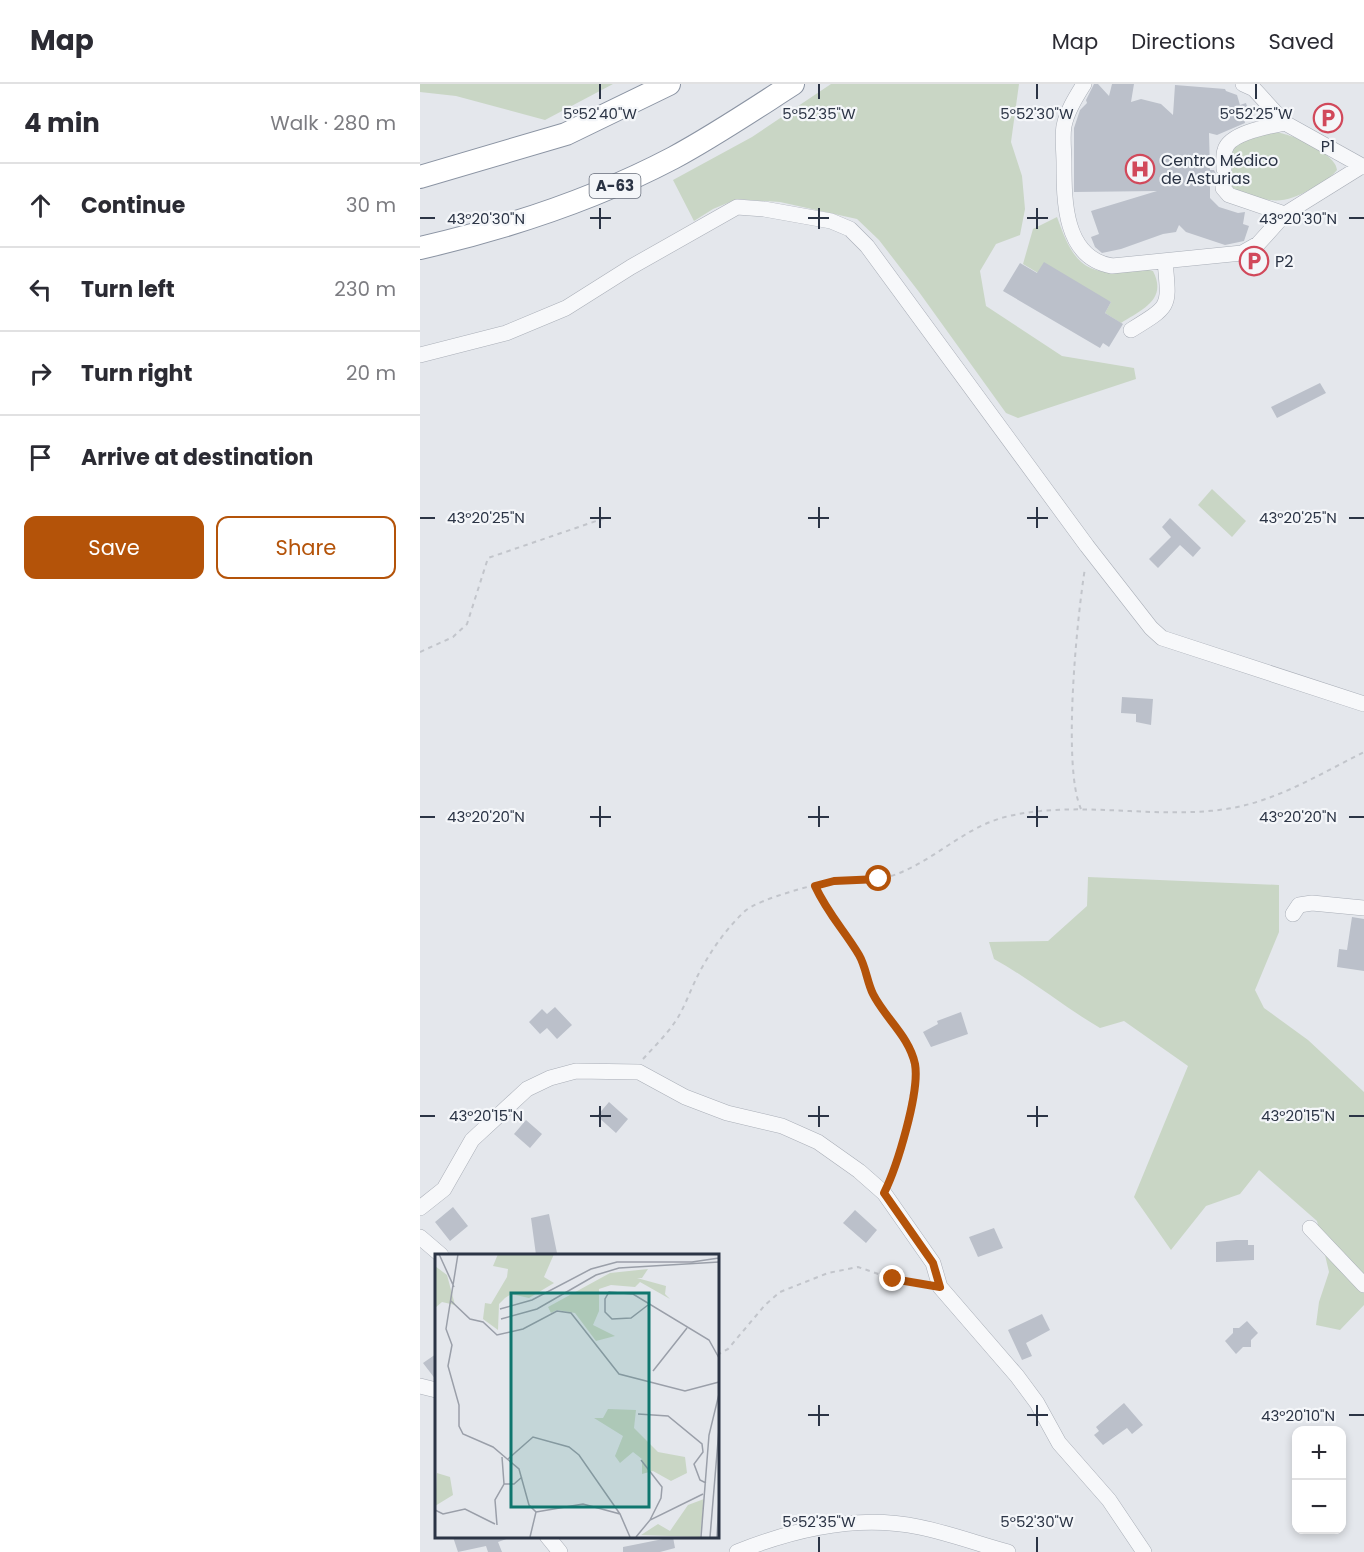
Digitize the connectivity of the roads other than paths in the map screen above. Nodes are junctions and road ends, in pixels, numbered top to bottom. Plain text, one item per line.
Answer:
1 (669, 84) edge
2 (793, 84) edge
3 (1084, 84) edge
4 (1243, 84) edge
5 (1285, 123) junction
6 (1363, 166) edge
7 (420, 177) edge
8 (1286, 214) junction
9 (420, 248) edge
10 (1165, 261) junction
11 (1131, 330) dead end
12 (420, 355) edge
13 (1364, 704) edge
14 (1364, 908) edge
15 (1293, 915) dead end
16 (420, 1208) edge
17 (1310, 1228) dead end
18 (420, 1237) edge
19 (440, 1254) edge
20 (1364, 1285) edge
21 (420, 1386) edge
22 (435, 1390) edge
23 (548, 1537) edge
24 (561, 1552) edge
25 (737, 1552) edge
26 (1008, 1552) edge
27 (1144, 1552) edge

1 - 7 highway
2 - 9 highway, A-63
3 - 10 street
4 - 5 street
5 - 6 street
5 - 8 street
6 - 8 street
8 - 10 street
10 - 11 street
12 - 13 street
14 - 15 street
16 - 27 street
17 - 20 street
18 - 19 street
21 - 22 street
23 - 24 street
25 - 26 street

